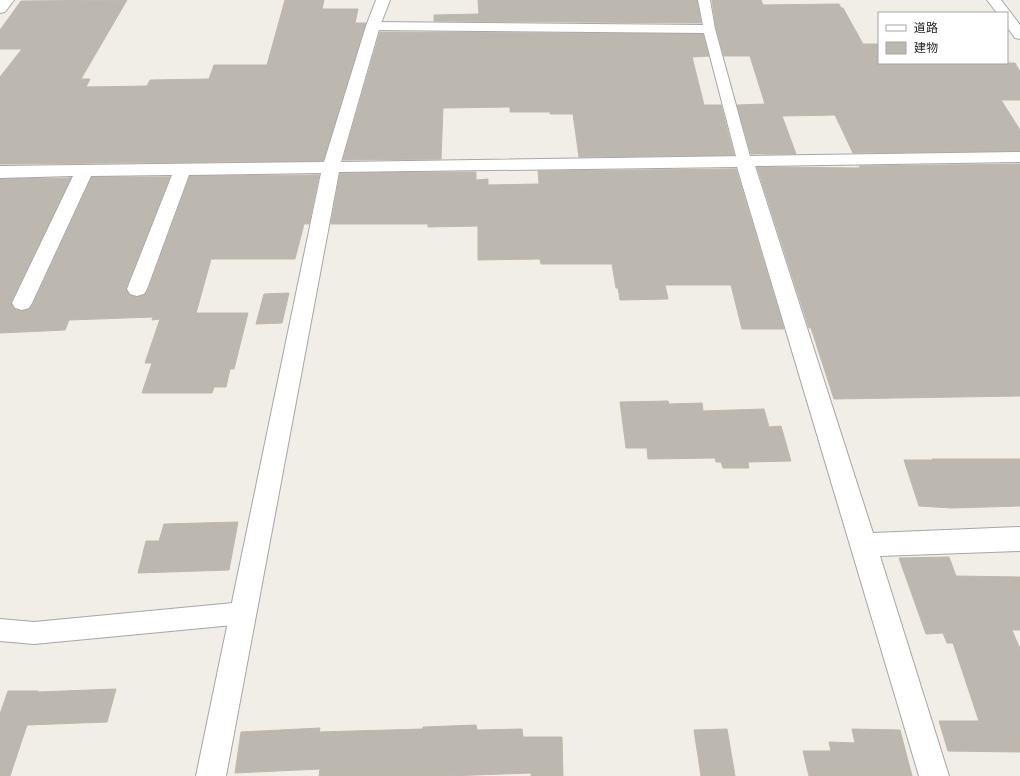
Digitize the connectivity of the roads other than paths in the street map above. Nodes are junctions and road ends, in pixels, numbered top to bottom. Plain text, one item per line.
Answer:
1 (7, 0) edge
2 (382, 0) edge
3 (704, 0) edge
4 (994, 0) edge
5 (0, 9) edge
6 (1003, 12) edge
7 (1008, 18) edge
8 (373, 26) junction
9 (709, 29) junction
10 (1020, 34) edge
11 (1020, 157) edge
12 (744, 160) junction
13 (332, 167) junction
14 (183, 168) junction
15 (85, 170) junction
16 (0, 172) edge
17 (137, 288) dead end
18 (22, 303) dead end
19 (1020, 539) edge
20 (864, 545) junction
21 (244, 613) junction
22 (0, 630) edge
23 (212, 776) edge
24 (934, 776) edge

1 - 5 street
2 - 8 street
3 - 9 lane
4 - 6 street
7 - 10 street
8 - 9 lane
8 - 13 street
9 - 12 lane
11 - 12 street
12 - 13 street
12 - 20 street
13 - 14 street
13 - 21 street
14 - 15 street
14 - 17 street
15 - 16 street
15 - 18 street
19 - 20 street
20 - 24 street
21 - 22 lane
21 - 23 street

